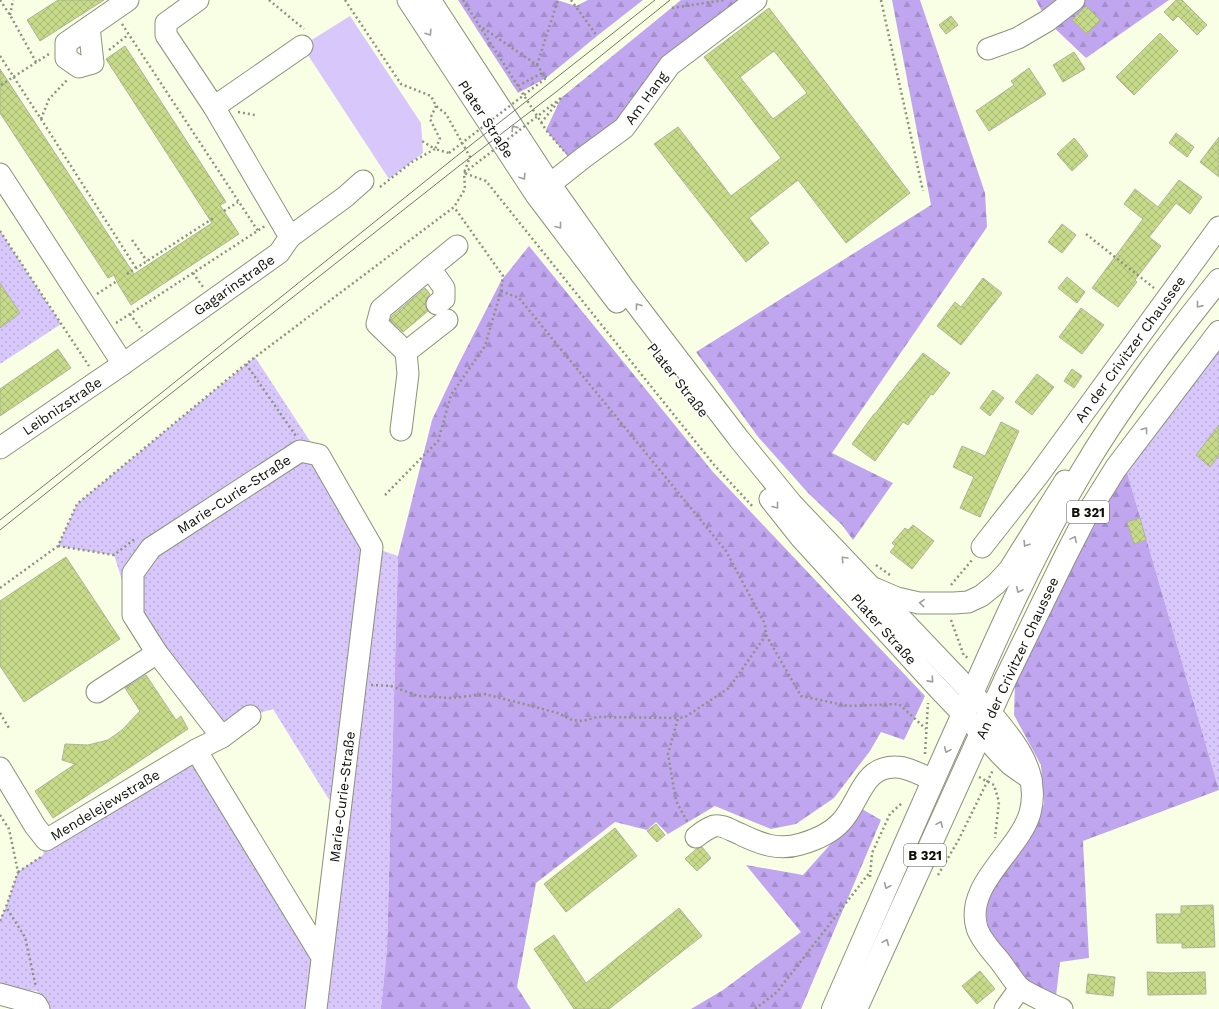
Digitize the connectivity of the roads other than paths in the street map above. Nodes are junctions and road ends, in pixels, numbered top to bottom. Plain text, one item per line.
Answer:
1 (198, 0) edge
2 (408, 0) edge
3 (430, 0) edge
4 (756, 0) edge
5 (1074, 0) edge
6 (120, 5) edge
7 (89, 27) junction
8 (306, 40) road end
9 (988, 50) dead end
10 (214, 107) junction
11 (0, 174) edge
12 (371, 184) road end
13 (543, 190) junction
14 (1219, 227) edge
15 (290, 237) junction
16 (457, 246) dead end
17 (430, 268) junction
18 (1219, 280) edge
19 (1178, 330) junction
20 (1219, 332) edge
21 (406, 352) junction
22 (123, 364) junction
23 (401, 430) dead end
24 (0, 448) edge
25 (982, 547) road end
26 (871, 587) junction
27 (157, 653) junction
28 (97, 692) dead end
29 (972, 693) junction
30 (991, 713) junction
31 (963, 714) junction
32 (250, 716) dead end
33 (981, 733) junction
34 (222, 737) junction
35 (196, 750) junction
36 (0, 768) edge
37 (1031, 779) junction
38 (933, 780) junction
39 (698, 836) road end
40 (322, 957) junction
41 (1020, 988) junction
42 (0, 994) edge
43 (37, 1006) edge
44 (316, 1009) edge
45 (833, 1009) edge
46 (856, 1009) edge
47 (1005, 1009) edge
48 (1062, 1009) edge

1 - 10 street
2 -> 13 street, Plater Straße
13 -> 3 street, Plater Straße
4 - 13 street, Am Hang
5 - 9 street
6 - 7 street
7 - 7 street
8 - 10 street
10 - 15 street
11 - 22 street
12 - 15 street, Gagarinstraße
26 -> 13 street, Plater Straße
13 -> 31 street, Plater Straße
14 - 25 street, An der Crivitzer Chaussee
15 - 22 street, Gagarinstraße
16 - 17 street
17 - 21 street
17 - 21 street
18 -> 19 main road, An der Crivitzer Chaussee / B 321
19 -> 26 street, B 321
19 -> 29 main road, An der Crivitzer Chaussee / B 321
30 -> 20 main road, An der Crivitzer Chaussee / B 321
21 - 23 street
22 - 24 street, Leibnizstraße
26 - 29 street, Plater Straße
27 - 28 street
27 - 34 street, Marie-Curie-Straße
27 - 40 street, Marie-Curie-Straße
29 - 30 street, Plater Straße
29 - 31 main road, An der Crivitzer Chaussee / B 321
30 - 33 main road, An der Crivitzer Chaussee / B 321
30 - 37 street, Plater Straße
31 - 33 street, Plater Straße
31 -> 38 main road, An der Crivitzer Chaussee / B 321
32 - 34 street
33 - 37 street, Plater Straße
46 -> 33 main road, An der Crivitzer Chaussee / B 321
34 - 35 street
35 - 36 street, Mendelejewstraße
35 - 40 street
37 - 41 street
38 - 39 street
38 -> 45 main road, An der Crivitzer Chaussee / B 321
40 - 44 street, Marie-Curie-Straße
41 - 47 street
41 - 48 street
42 - 43 street

